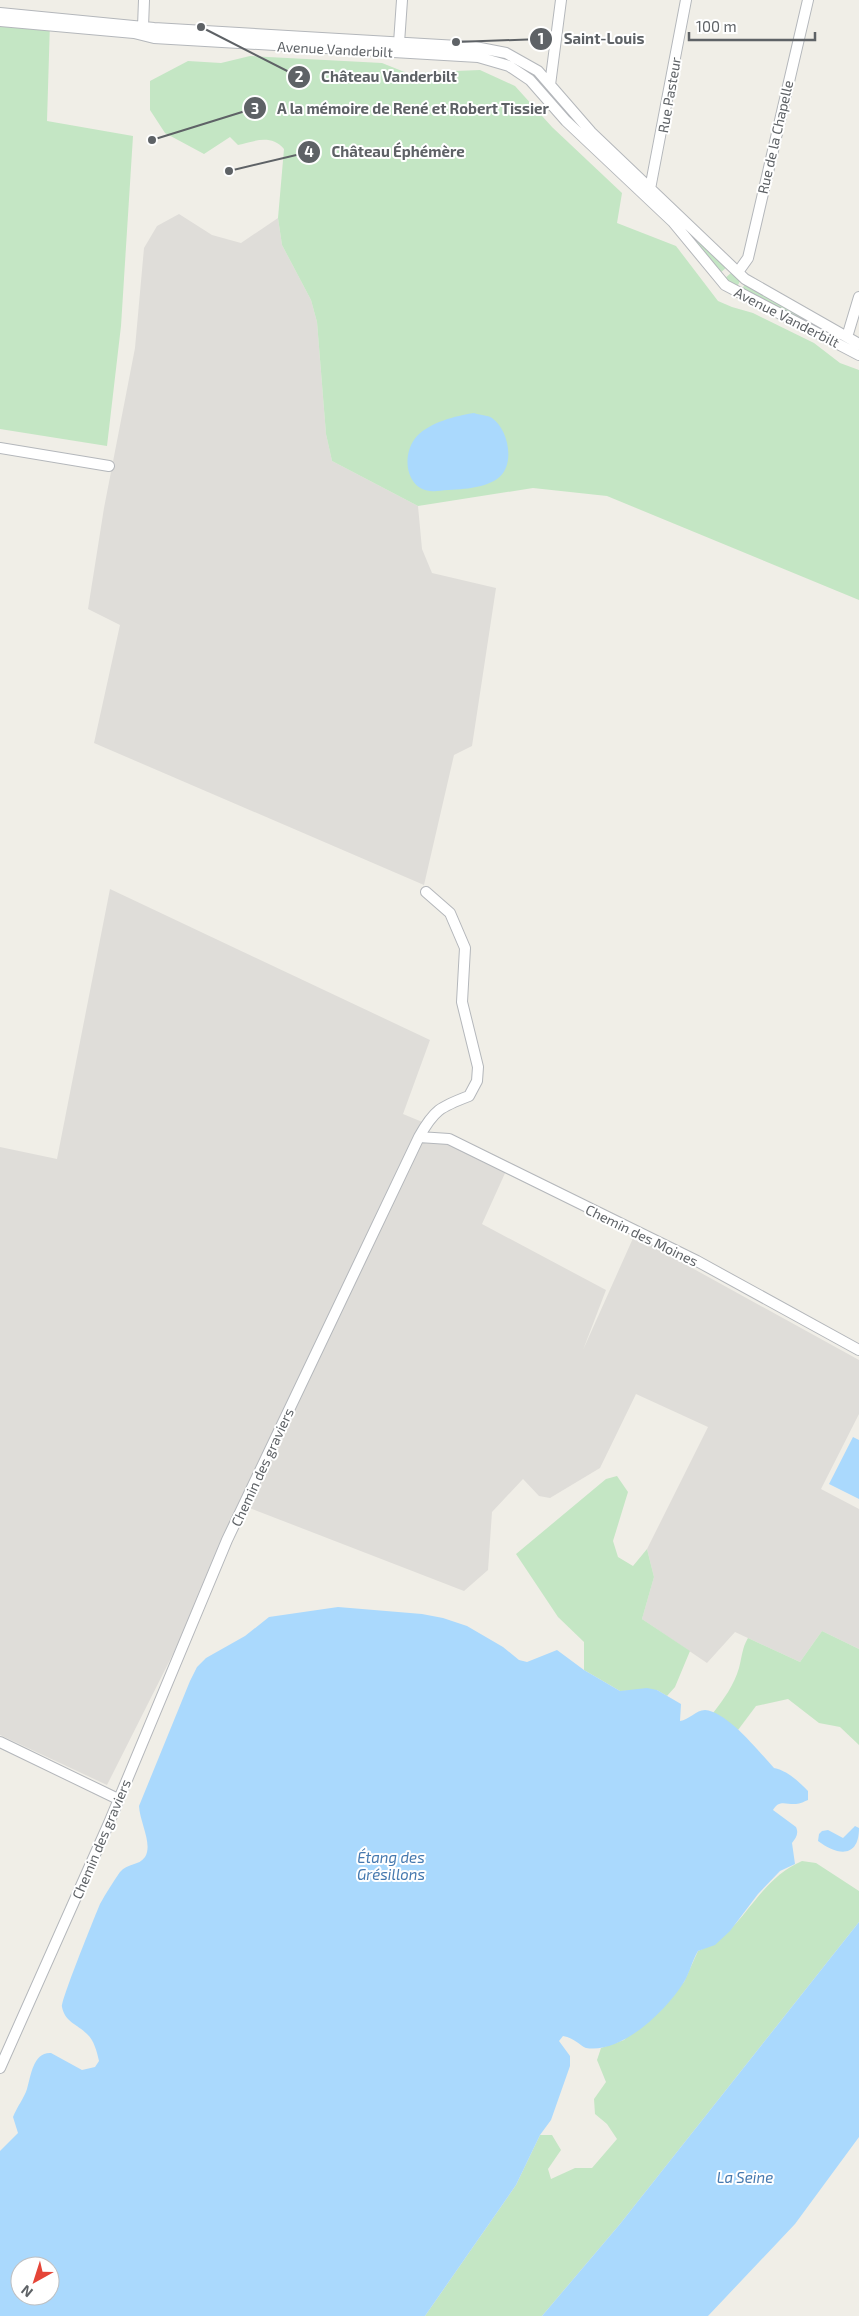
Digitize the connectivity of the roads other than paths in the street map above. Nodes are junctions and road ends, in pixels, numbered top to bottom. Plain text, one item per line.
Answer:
1 (144, 0) edge
2 (402, 0) edge
3 (561, 0) edge
4 (686, 0) edge
5 (808, 0) edge
6 (0, 13) edge
7 (0, 21) edge
8 (143, 27) junction
9 (399, 43) junction
10 (550, 85) junction
11 (650, 189) junction
12 (738, 272) junction
13 (859, 297) edge
14 (847, 337) junction
15 (859, 344) edge
16 (859, 355) edge
17 (0, 448) edge
18 (109, 466) dead end
19 (426, 892) dead end
20 (419, 1137) junction
21 (859, 1350) edge
22 (0, 1742) edge
23 (118, 1799) junction
24 (0, 2068) edge

1 - 8 street
2 - 9 street
3 - 10 street
4 - 11 street, Rue Pasteur
5 - 12 street, Rue de la Chapelle
6 - 8 street, Avenue Vanderbilt
7 - 16 street, Avenue Vanderbilt
8 - 9 street, Avenue Vanderbilt
9 - 10 street, Avenue Vanderbilt
10 - 11 street, Avenue Vanderbilt
11 - 12 street, Avenue Vanderbilt
12 - 14 street, Avenue Vanderbilt
13 - 14 street
14 - 15 street, Avenue Vanderbilt
17 - 18 street
19 - 20 street, Chemin des graviers
20 - 21 street, Chemin des Moines
20 - 23 street, Chemin des graviers
22 - 23 street
23 - 24 street, Chemin des graviers

